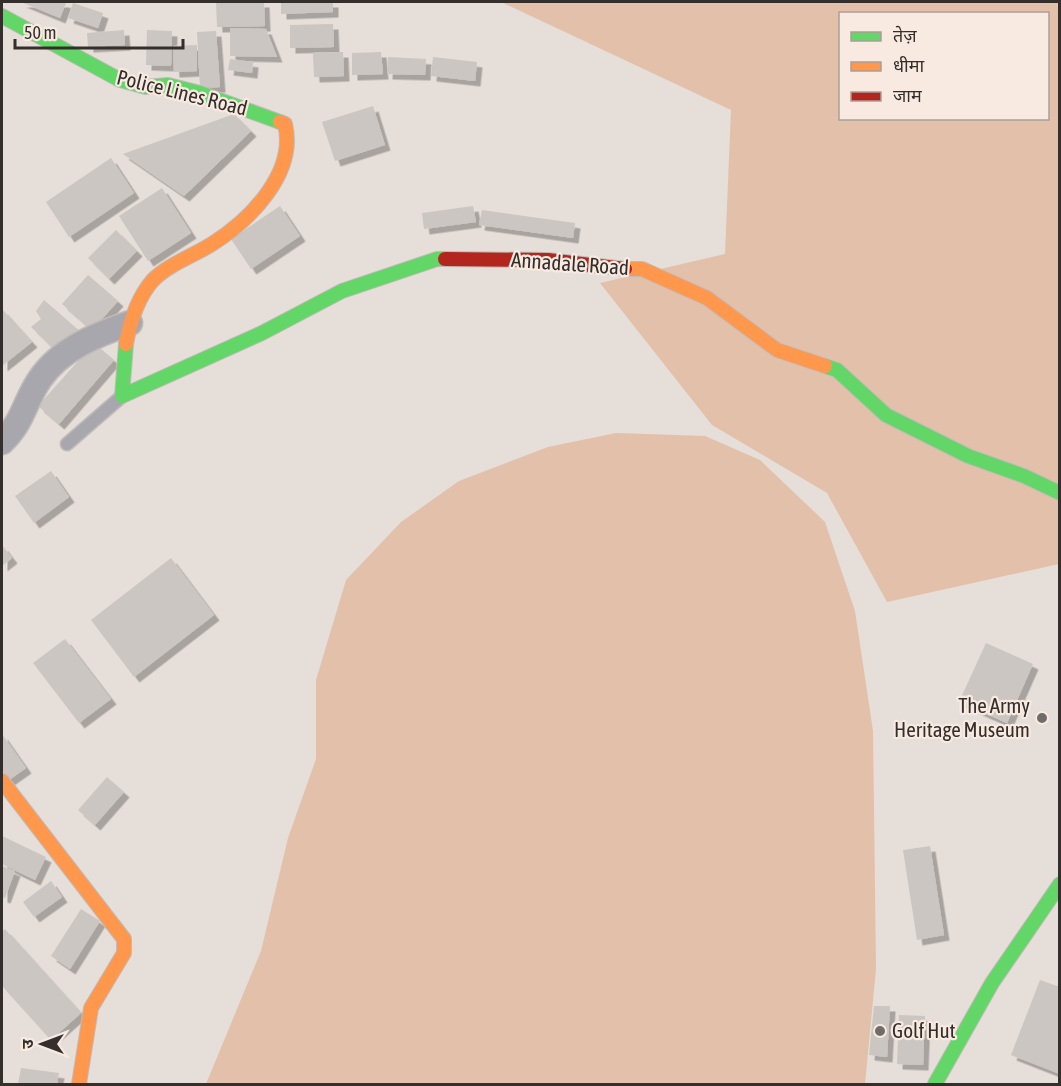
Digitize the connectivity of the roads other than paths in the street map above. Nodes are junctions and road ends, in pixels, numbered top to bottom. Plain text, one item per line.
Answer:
1 (2, 16) edge
2 (130, 323) junction
3 (122, 396) junction
4 (2, 442) edge
5 (68, 444) dead end
6 (1059, 493) edge
7 (2, 781) edge
8 (1059, 884) edge
9 (79, 1084) edge
10 (935, 1084) edge

1 - 2 street, Police Lines Road
2 - 3 street, Police Lines Road
2 - 4 street
3 - 5 lane, Annadale Road
3 - 6 street, Annadale Road
7 - 9 street
8 - 10 street

